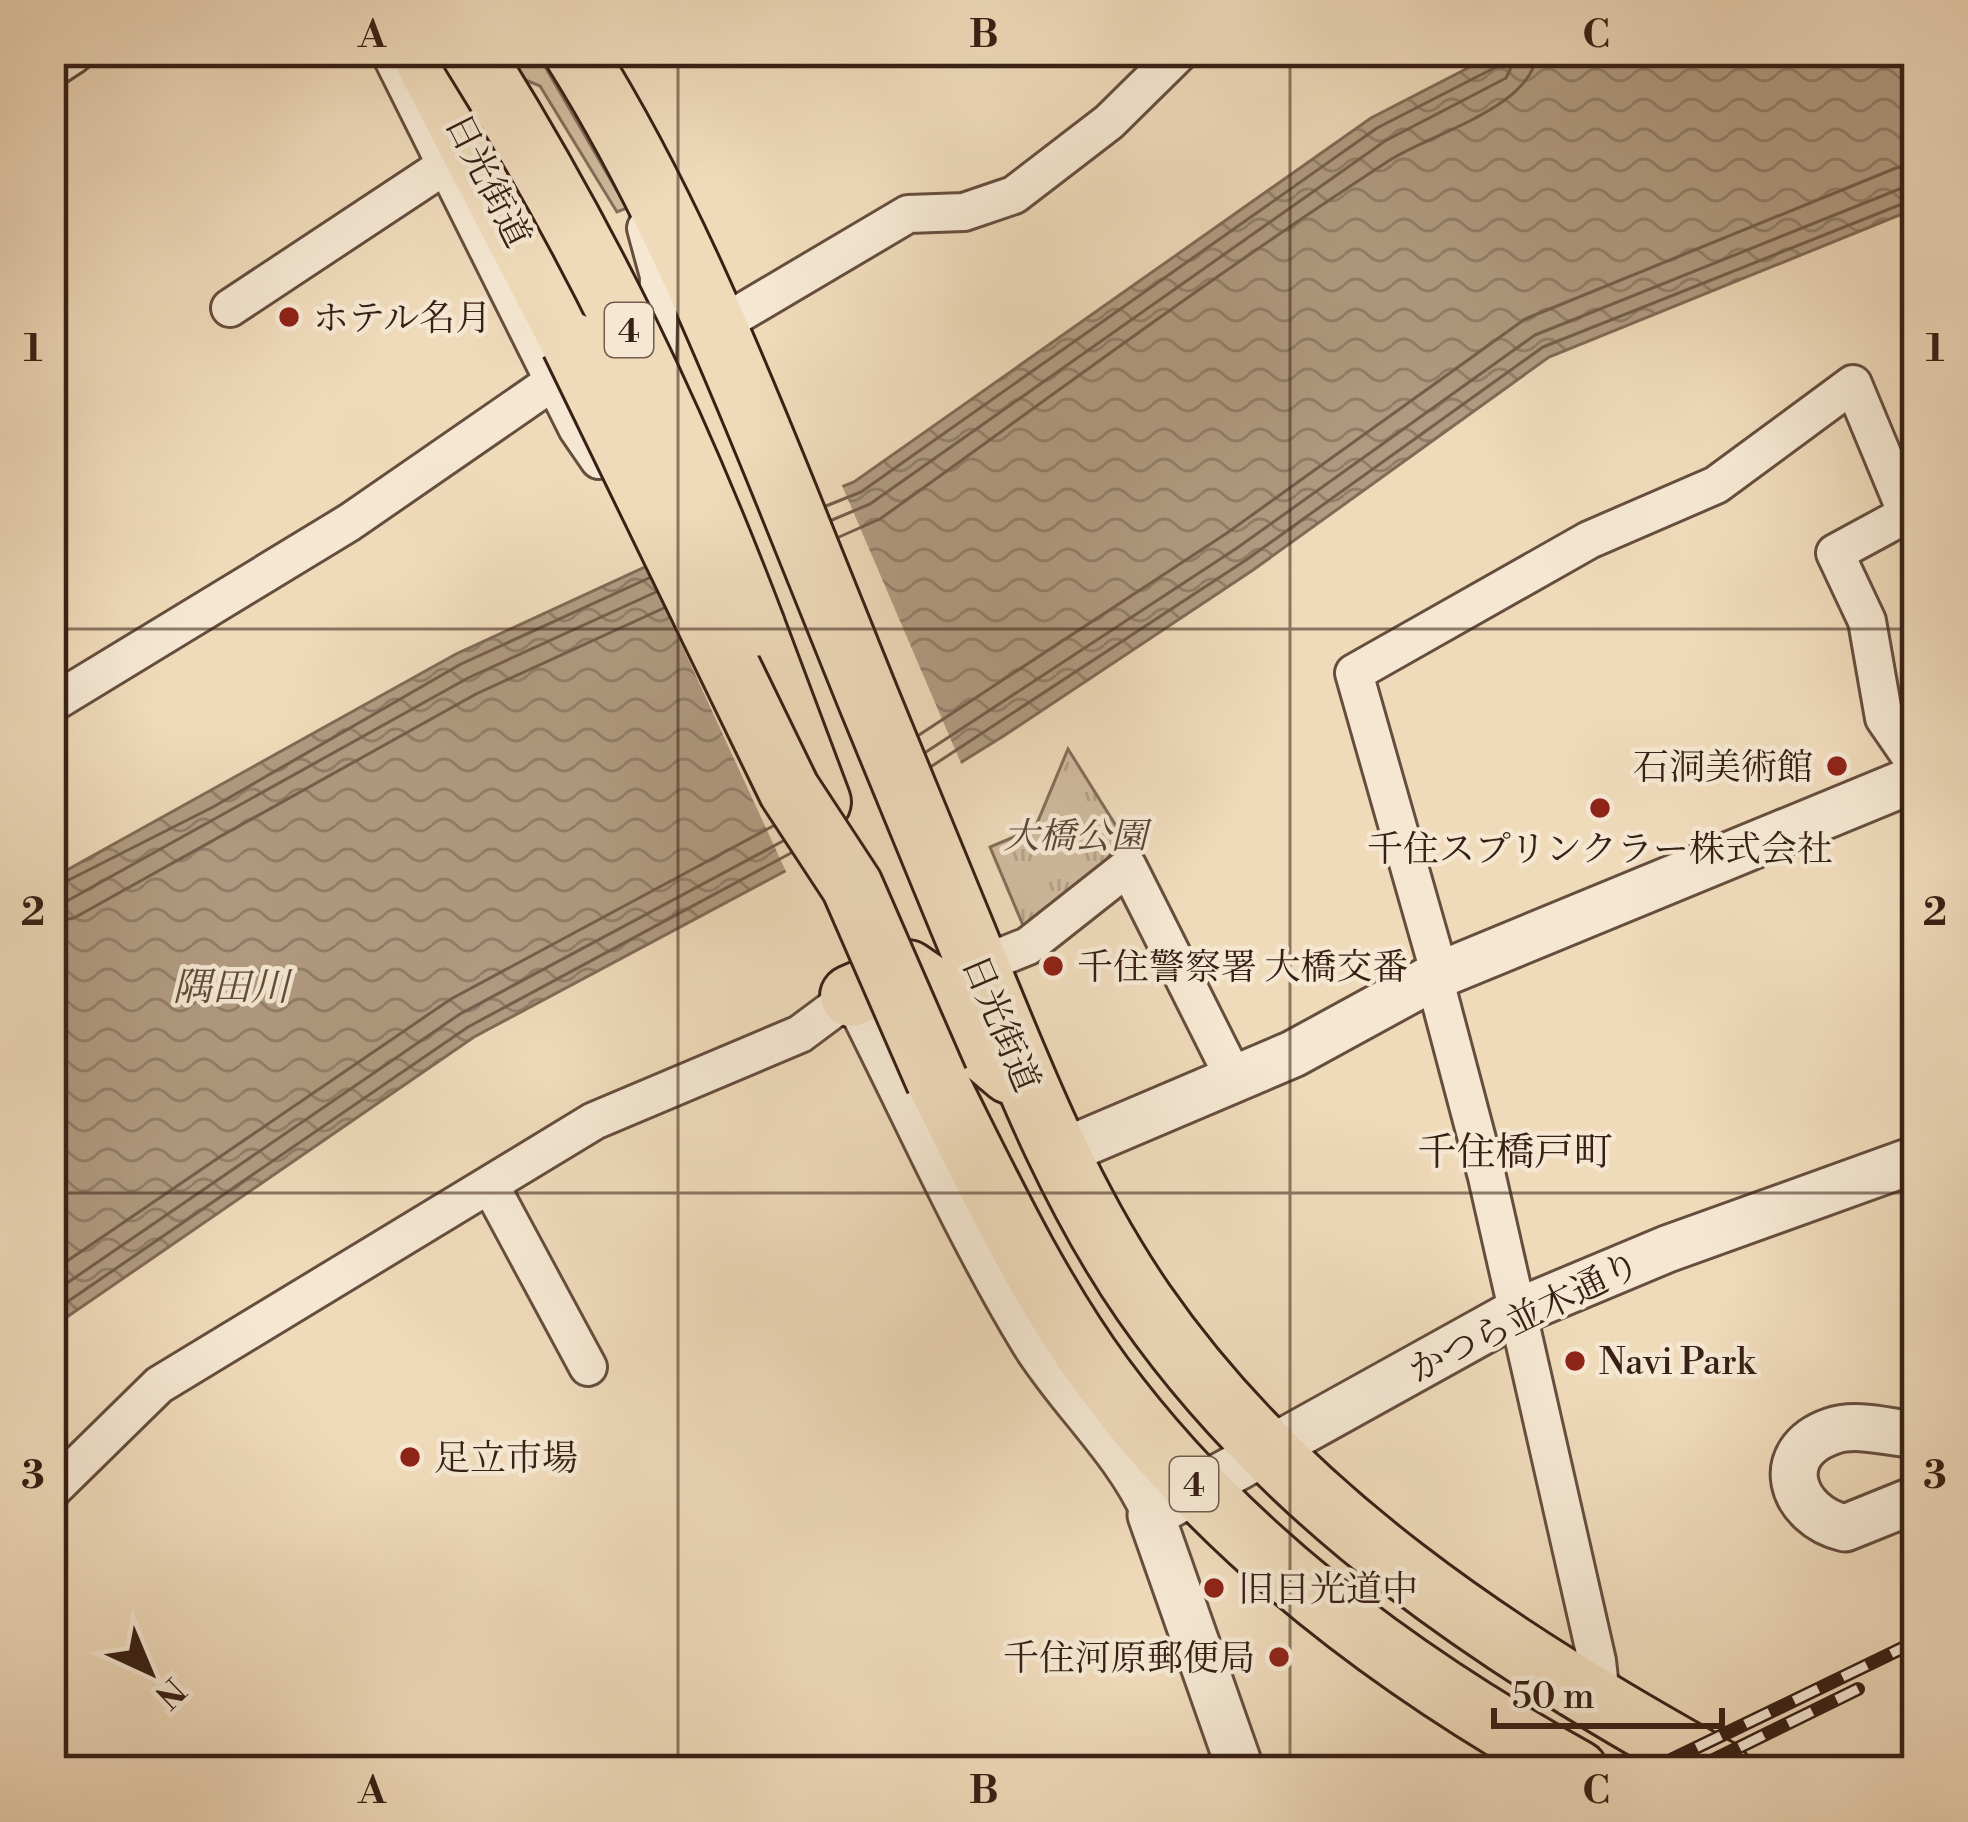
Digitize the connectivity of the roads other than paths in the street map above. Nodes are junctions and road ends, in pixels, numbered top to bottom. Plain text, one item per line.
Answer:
1 (71, 51) edge
2 (388, 51) edge
3 (421, 51) edge
4 (470, 51) edge
5 (574, 51) edge
6 (1181, 51) edge
7 (51, 64) edge
8 (625, 131) junction
9 (446, 165) junction
10 (230, 308) dead end
11 (717, 327) junction
12 (563, 362) junction
13 (51, 704) edge
14 (1917, 766) edge
15 (1917, 778) edge
16 (852, 886) junction
17 (978, 966) junction
18 (1437, 976) junction
19 (851, 996) junction
20 (1234, 1078) junction
21 (1027, 1088) junction
22 (1058, 1154) junction
23 (1917, 1159) edge
24 (491, 1187) junction
25 (1519, 1311) junction
26 (588, 1366) dead end
27 (1917, 1435) edge
28 (1271, 1449) junction
29 (51, 1491) edge
30 (1917, 1499) edge
31 (1175, 1503) junction
32 (1602, 1706) junction
33 (1241, 1771) edge
34 (1576, 1771) edge
35 (1720, 1771) edge

1 - 7 street
2 - 9 street
3 - 12 highway, 日光街道 / 4
4 - 16 highway, 日光街道 / 4, bridge
5 - 8 highway, 日光街道 / 4
6 - 11 street
8 - 11 highway, 日光街道 / 4
8 - 12 street
9 - 10 street
9 - 12 street
11 - 17 highway, 日光街道 / 4
12 - 13 street
12 - 16 highway, 日光街道 / 4, bridge
14 - 18 street
15 - 18 street
16 - 31 highway, 日光街道 / 4, bridge
17 - 20 street
17 - 21 highway, 日光街道 / 4
18 - 20 street
18 - 25 street
19 - 21 highway
19 - 24 street
19 - 31 street
20 - 22 street
21 - 22 highway, 日光街道 / 4
22 - 28 highway, 日光街道 / 4
23 - 25 street, かつら並木通り
24 - 26 street
24 - 29 street
25 - 28 street, かつら並木通り
25 - 32 street
27 - 30 street
28 - 31 street, かつら並木通り
28 - 32 highway, 日光街道 / 4
31 - 33 street
31 - 34 highway, 日光街道 / 4
32 - 35 highway, 日光街道 / 4

